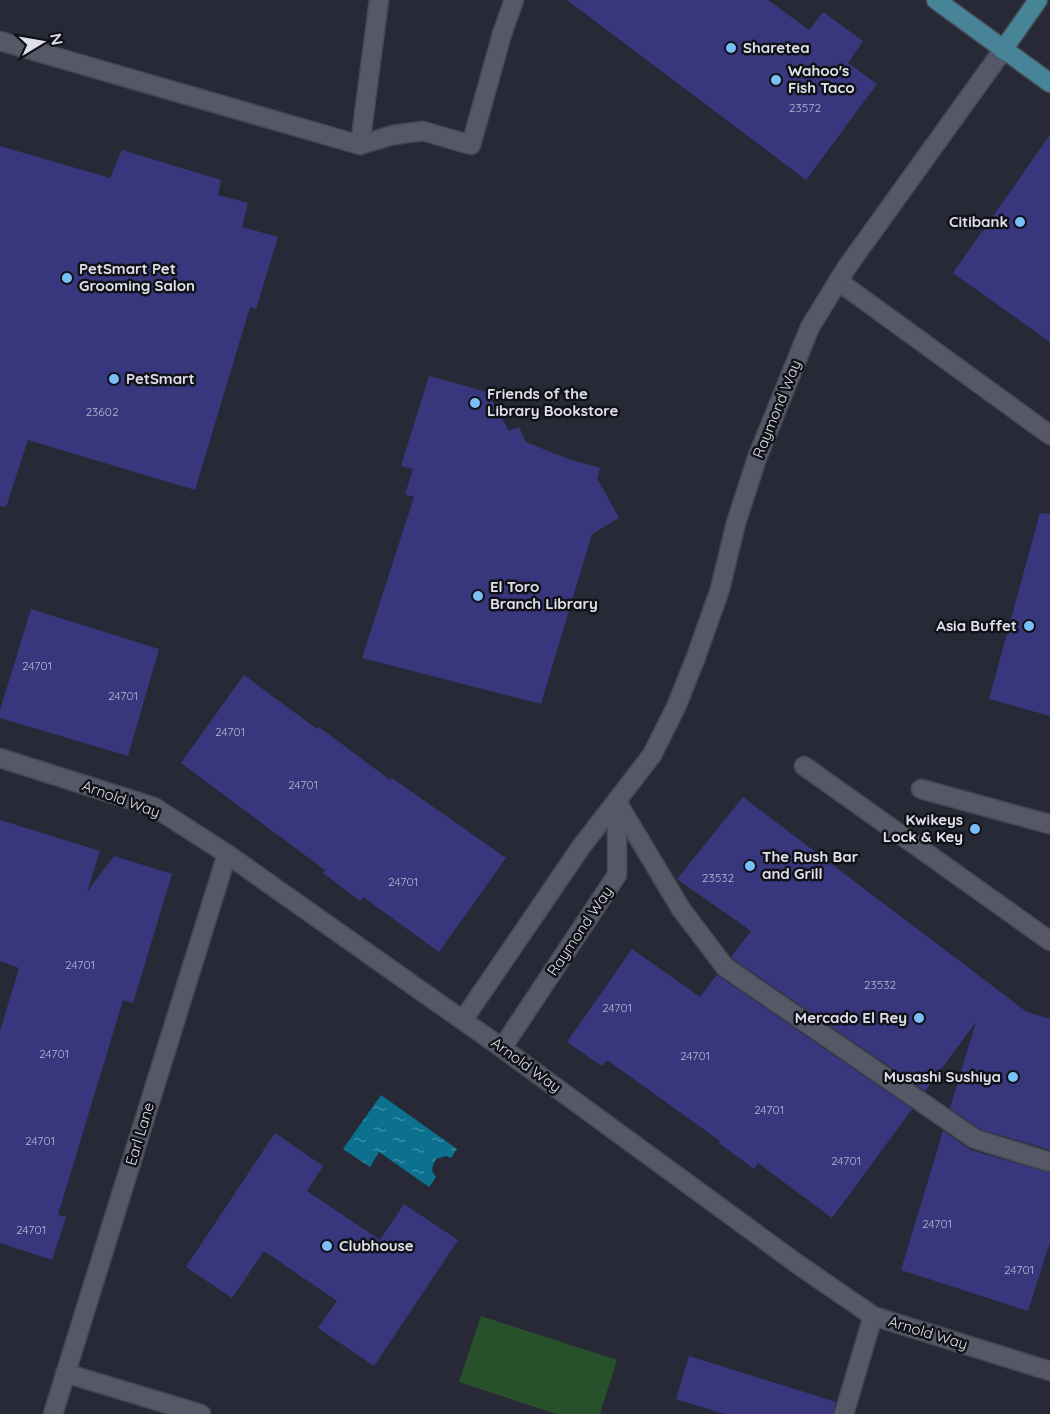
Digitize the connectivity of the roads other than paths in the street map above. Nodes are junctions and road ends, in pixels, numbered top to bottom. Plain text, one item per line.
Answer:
1 (379, 0) edge
2 (514, 0) edge
3 (936, 0) edge
4 (1038, 0) edge
5 (0, 41) edge
6 (1003, 50) junction
7 (1050, 83) edge
8 (360, 145) junction
9 (837, 281) junction
10 (1050, 435) edge
11 (0, 758) edge
12 (804, 766) dead end
13 (921, 789) dead end
14 (617, 802) junction
15 (1049, 824) edge
16 (227, 854) junction
17 (1050, 941) edge
18 (463, 1020) junction
19 (502, 1048) junction
20 (1050, 1162) edge
21 (873, 1316) junction
22 (1050, 1371) edge
23 (65, 1373) junction
24 (53, 1414) edge
25 (201, 1414) edge
26 (844, 1414) edge

1 - 8 street
2 - 8 street
3 - 6 main road
4 - 6 main road
5 - 8 street
6 - 7 main road
6 - 9 street, Raymond Way
9 - 10 street
9 - 14 street, Raymond Way
11 - 16 street, Arnold Way
12 - 17 street
13 - 15 street
14 - 18 street, Raymond Way
14 - 19 street, Raymond Way
14 - 20 street
16 - 18 street, Arnold Way
16 - 23 street, Earl Lane
18 - 19 street, Arnold Way
19 - 21 street, Arnold Way
21 - 22 street, Arnold Way
21 - 26 street
23 - 24 street, Earl Lane
23 - 25 street

